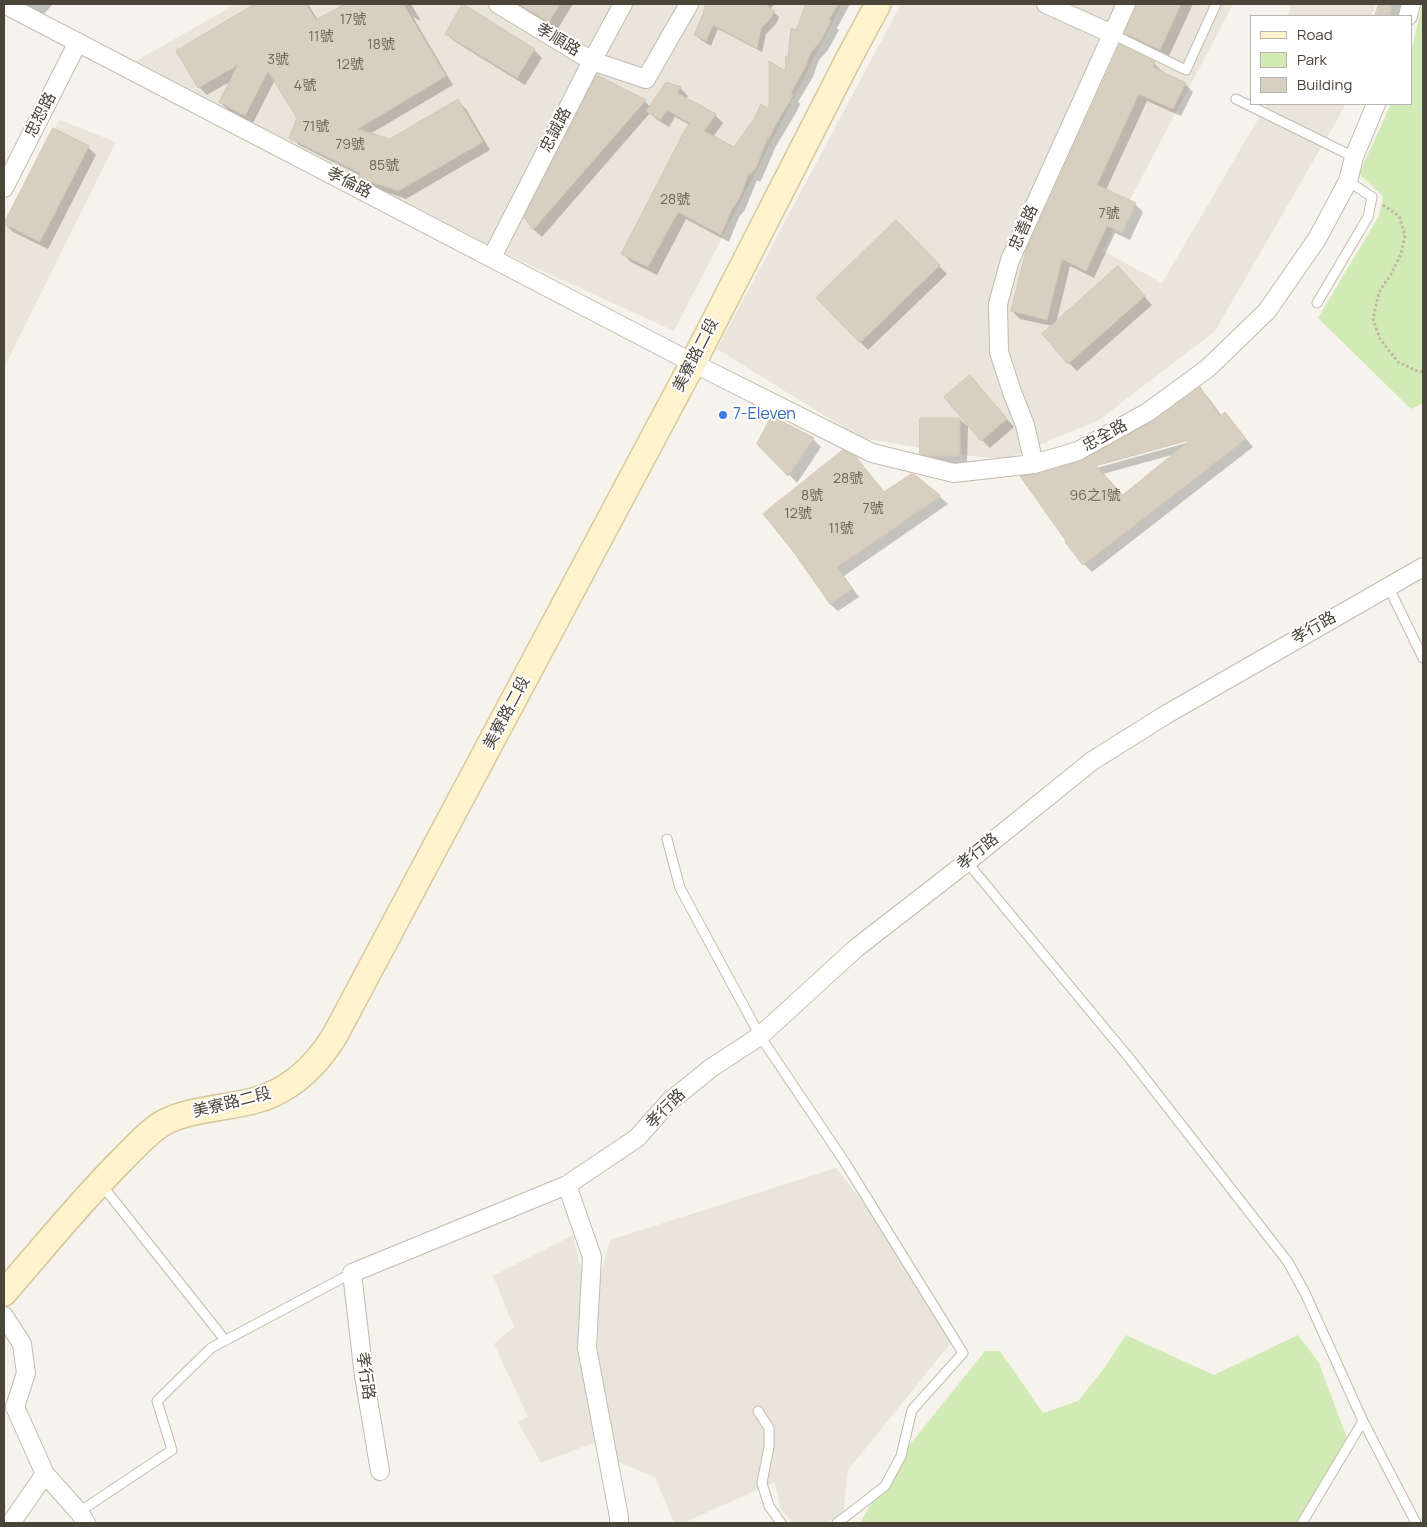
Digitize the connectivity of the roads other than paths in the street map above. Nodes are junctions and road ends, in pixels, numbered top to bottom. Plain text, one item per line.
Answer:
1 (4, 4) edge
2 (498, 4) edge
3 (623, 4) edge
4 (689, 4) edge
5 (878, 4) edge
6 (1046, 4) edge
7 (1126, 4) edge
8 (1216, 4) edge
9 (1112, 34) junction
10 (78, 42) junction
11 (592, 61) junction
12 (1236, 99) dead end
13 (1376, 105) edge
14 (1354, 157) junction
15 (1348, 181) junction
16 (4, 188) edge
17 (492, 257) junction
18 (1317, 304) dead end
19 (693, 363) junction
20 (1034, 464) junction
21 (1423, 566) edge
22 (1388, 586) junction
23 (1423, 658) edge
24 (667, 839) dead end
25 (967, 862) junction
26 (760, 1036) junction
27 (100, 1182) junction
28 (567, 1185) junction
29 (352, 1273) junction
30 (4, 1293) edge
31 (4, 1316) edge
32 (225, 1340) junction
33 (758, 1412) dead end
34 (1363, 1420) junction
35 (380, 1471) dead end
36 (45, 1474) junction
37 (82, 1518) edge
38 (11, 1523) edge
39 (619, 1523) edge
40 (781, 1523) edge
41 (838, 1523) edge
42 (1302, 1523) edge
43 (1416, 1523) edge

1 - 10 street, 孝倫路
2 - 11 street, 孝順路
3 - 11 street, 忠誠路
4 - 11 street, 孝順路
5 - 19 street, 美寮路二段
6 - 9 street
7 - 9 street, 忠善路
8 - 9 lane
9 - 20 street, 忠善路
10 - 16 street, 忠恕路
10 - 17 street, 孝倫路
11 - 17 street, 忠誠路
12 - 14 lane
13 - 14 street, 忠全路
14 - 15 street, 忠全路
15 - 18 lane
15 - 20 street, 忠全路
17 - 19 street, 孝倫路
19 - 20 street, 忠全路
19 - 27 street, 美寮路二段
21 - 22 street, 孝行路
22 - 23 lane
22 - 25 street, 孝行路
24 - 26 lane
25 - 26 street, 孝行路
25 - 34 lane
26 - 28 street, 孝行路
26 - 41 lane
27 - 30 street, 美寮路二段
27 - 32 lane
28 - 29 street, 孝行路
28 - 39 street
29 - 32 lane
29 - 35 street, 孝行路
31 - 36 street
32 - 37 lane
33 - 40 lane
34 - 42 lane
34 - 43 lane
36 - 37 street
36 - 38 street

